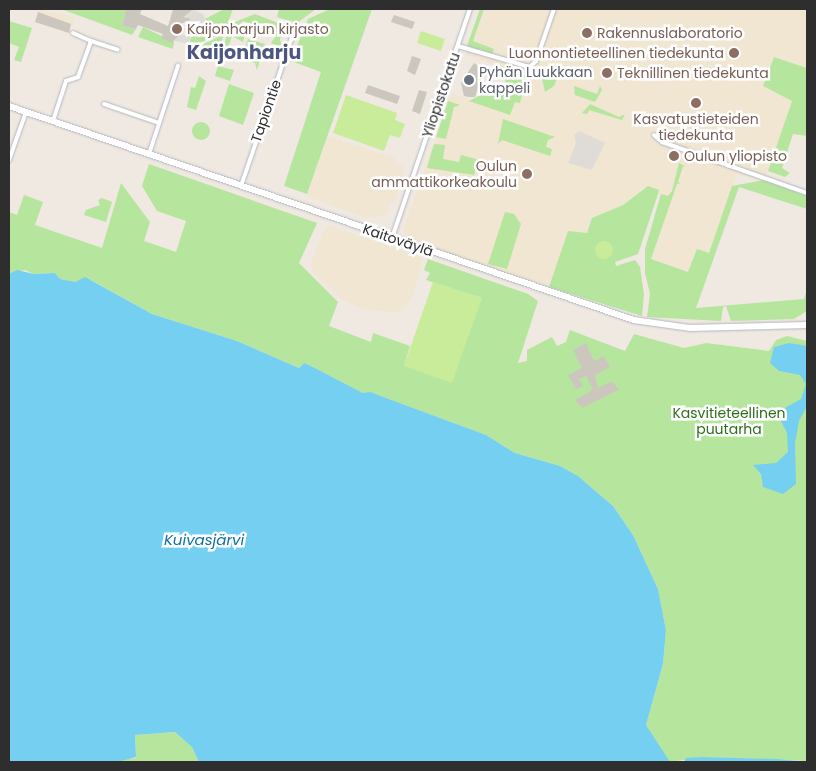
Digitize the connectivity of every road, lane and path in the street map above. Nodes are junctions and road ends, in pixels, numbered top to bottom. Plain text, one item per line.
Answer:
1 (470, 9) edge
2 (554, 9) edge
3 (73, 33) dead end
4 (292, 37) dead end
5 (91, 41) junction
6 (458, 46) junction
7 (118, 50) dead end
8 (178, 66) dead end
9 (104, 104) dead end
10 (9, 106) edge
11 (26, 112) junction
12 (53, 121) junction
13 (159, 123) junction
14 (654, 135) dead end
15 (149, 154) junction
16 (9, 160) edge
17 (241, 186) junction
18 (807, 193) edge
19 (392, 238) junction
20 (807, 320) edge
21 (807, 325) edge
22 (795, 326) junction

1 - 6 street, Yliopistokatu
2 - 6 street
3 - 5 street
4 - 17 street, Tapiontie
5 - 7 street
5 - 12 street
6 - 19 street, Yliopistokatu
8 - 13 street
9 - 13 street
10 - 11 street, Kaitoväylä
11 - 12 street, Kaitoväylä
11 - 16 street
12 - 15 street, Kaitoväylä
13 - 15 street
14 - 18 street
15 - 17 street, Kaitoväylä
17 - 19 street, Kaitoväylä
19 - 22 street, Kaitoväylä
20 - 22 street, Kaitoväylä
21 - 22 street, Kaitoväylä

